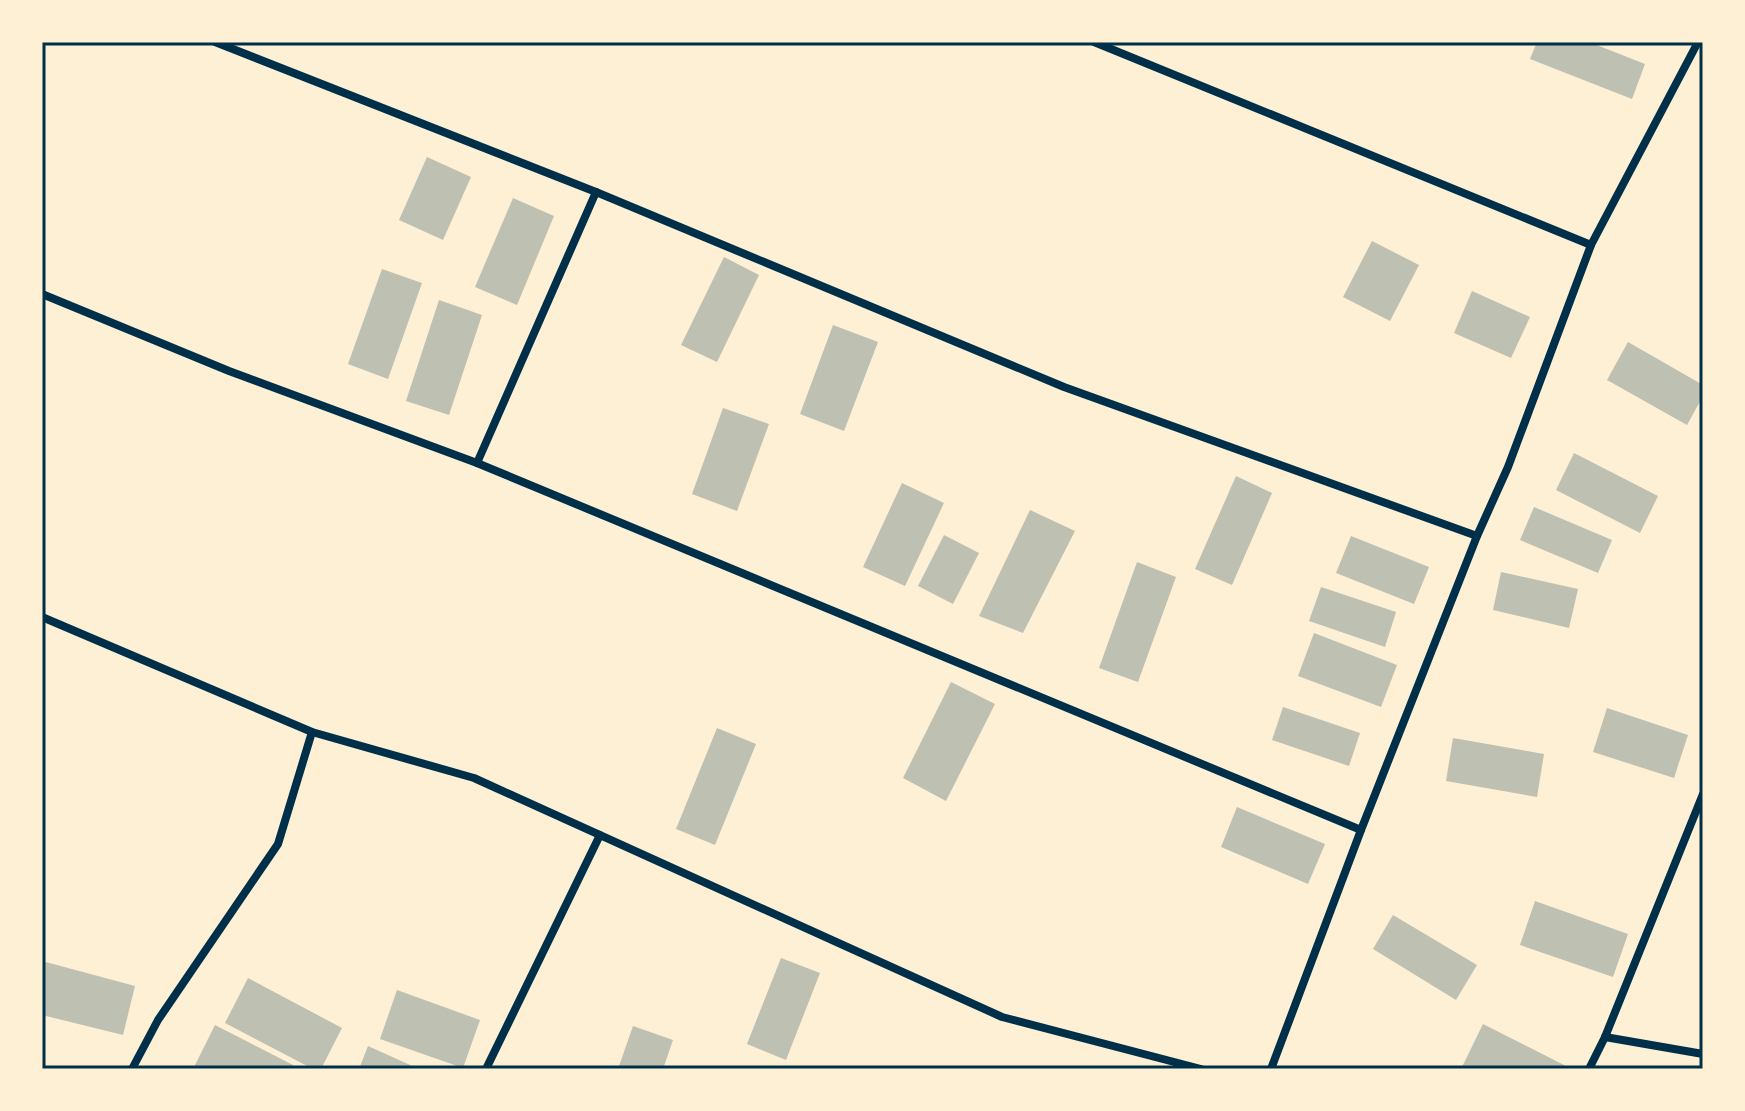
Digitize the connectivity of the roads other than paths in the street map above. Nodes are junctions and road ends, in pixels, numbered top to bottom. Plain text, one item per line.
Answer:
1 (215, 42) edge
2 (1094, 42) edge
3 (1698, 42) edge
4 (596, 192) junction
5 (1591, 245) junction
6 (42, 294) edge
7 (477, 463) junction
8 (1477, 536) junction
9 (43, 620) edge
10 (312, 732) junction
11 (1703, 794) edge
12 (1361, 830) junction
13 (600, 835) junction
14 (1605, 1037) junction
15 (1703, 1054) edge
16 (132, 1069) edge
17 (486, 1069) edge
18 (1201, 1069) edge
19 (1271, 1069) edge
20 (1589, 1069) edge

1 - 4 street
2 - 5 street
3 - 5 street
4 - 7 street
4 - 8 street
5 - 8 street
6 - 7 street
7 - 12 street
8 - 12 street
9 - 10 street
10 - 13 street
10 - 16 street
11 - 14 street
12 - 19 street
13 - 17 street
13 - 18 street
14 - 15 street
14 - 20 street

